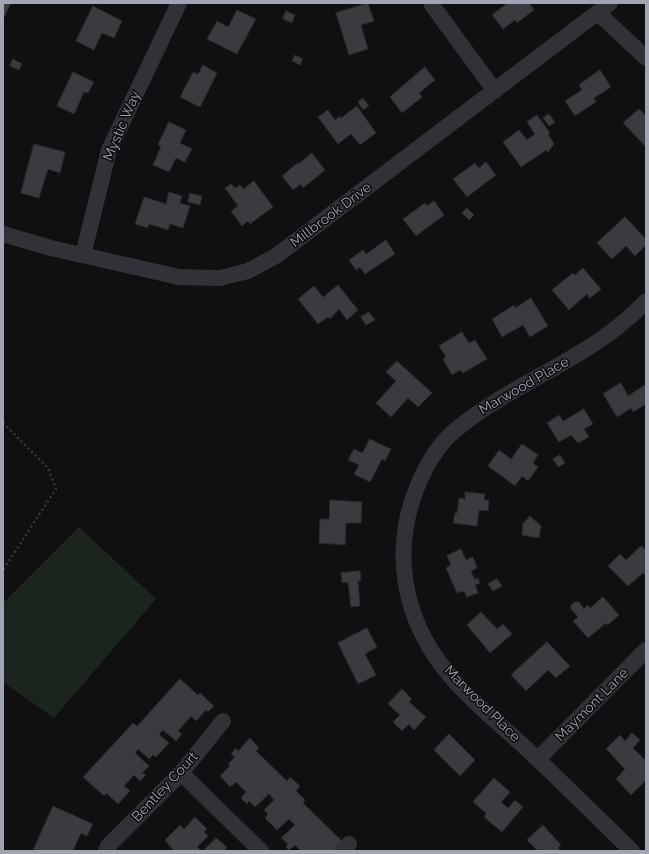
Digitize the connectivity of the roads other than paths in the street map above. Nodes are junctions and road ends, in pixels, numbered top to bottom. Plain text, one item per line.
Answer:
1 (179, 3) edge
2 (432, 5) dead end
3 (604, 8) edge
4 (646, 58) edge
5 (495, 91) junction
6 (3, 234) edge
7 (83, 255) junction
8 (646, 301) edge
9 (646, 650) edge
10 (223, 720) dead end
11 (538, 759) junction
12 (181, 773) junction
13 (106, 851) edge
14 (261, 851) edge
15 (632, 851) edge

1 - 7 street, Mystic Way
2 - 5 street
3 - 4 street
3 - 5 street, Millbrook Drive
5 - 7 street, Millbrook Drive
6 - 7 street, Millbrook Drive
8 - 11 street, Marwood Place
9 - 11 street, Maymont Lane
10 - 12 street, Bentley Court
11 - 15 street, Marwood Place
12 - 13 street, Bentley Court
12 - 14 street

